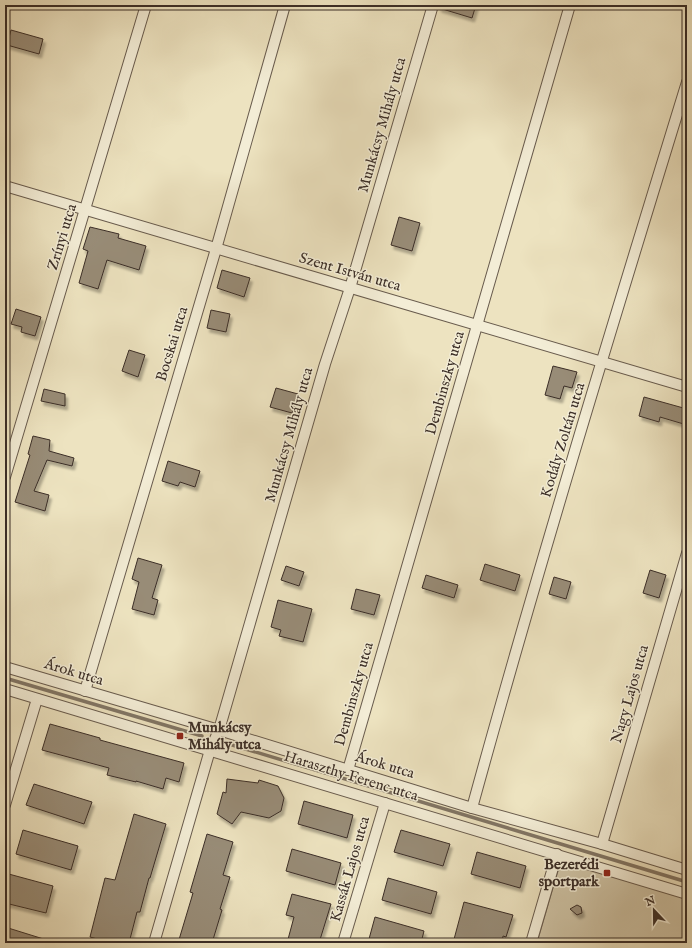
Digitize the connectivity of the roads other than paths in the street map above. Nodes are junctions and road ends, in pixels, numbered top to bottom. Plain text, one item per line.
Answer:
1 (146, 5) edge
2 (285, 5) edge
3 (433, 5) edge
4 (570, 5) edge
5 (687, 82) edge
6 (5, 186) edge
7 (85, 210) junction
8 (216, 249) junction
9 (350, 288) junction
10 (478, 325) junction
11 (602, 362) junction
12 (687, 388) edge
13 (5, 477) edge
14 (687, 553) edge
15 (5, 667) edge
16 (5, 689) edge
17 (85, 691) junction
18 (37, 699) junction
19 (218, 730) junction
20 (210, 750) junction
21 (348, 770) junction
22 (385, 802) junction
23 (5, 805) edge
24 (472, 808) junction
25 (602, 844) junction
26 (557, 854) junction
27 (687, 870) edge
28 (687, 894) edge
29 (154, 943) edge
30 (343, 943) edge
31 (531, 943) edge

1 - 7 street, Zrínyi utca
2 - 8 street, Bocskai utca
3 - 9 street, Munkácsy Mihály utca
4 - 10 street, Dembinszky utca
5 - 11 street, Kodály Zoltán utca
6 - 7 street, Szent István utca
7 - 8 street, Szent István utca
7 - 13 street, Zrínyi utca
8 - 9 street, Szent István utca
8 - 17 street, Bocskai utca
9 - 10 street, Szent István utca
9 - 19 street, Munkácsy Mihály utca
10 - 11 street, Szent István utca
10 - 21 street, Dembinszky utca
11 - 12 street, Szent István utca
11 - 24 street, Kodály Zoltán utca
14 - 25 street, Nagy Lajos utca
15 - 17 street, Árok utca
16 - 18 street, Haraszthy Ferenc utca
17 - 19 street, Árok utca
18 - 20 street, Haraszthy Ferenc utca
18 - 23 street
19 - 20 street, Munkácsy Mihály utca
19 - 21 street, Árok utca
20 - 22 street, Haraszthy Ferenc utca
20 - 29 street, Munkácsy Mihály utca
21 - 24 street, Árok utca
22 - 26 street, Haraszthy Ferenc utca
22 - 30 street, Kassák Lajos utca
24 - 25 street, Árok utca
25 - 27 street, Árok utca
26 - 28 street, Haraszthy Ferenc utca
26 - 31 street

